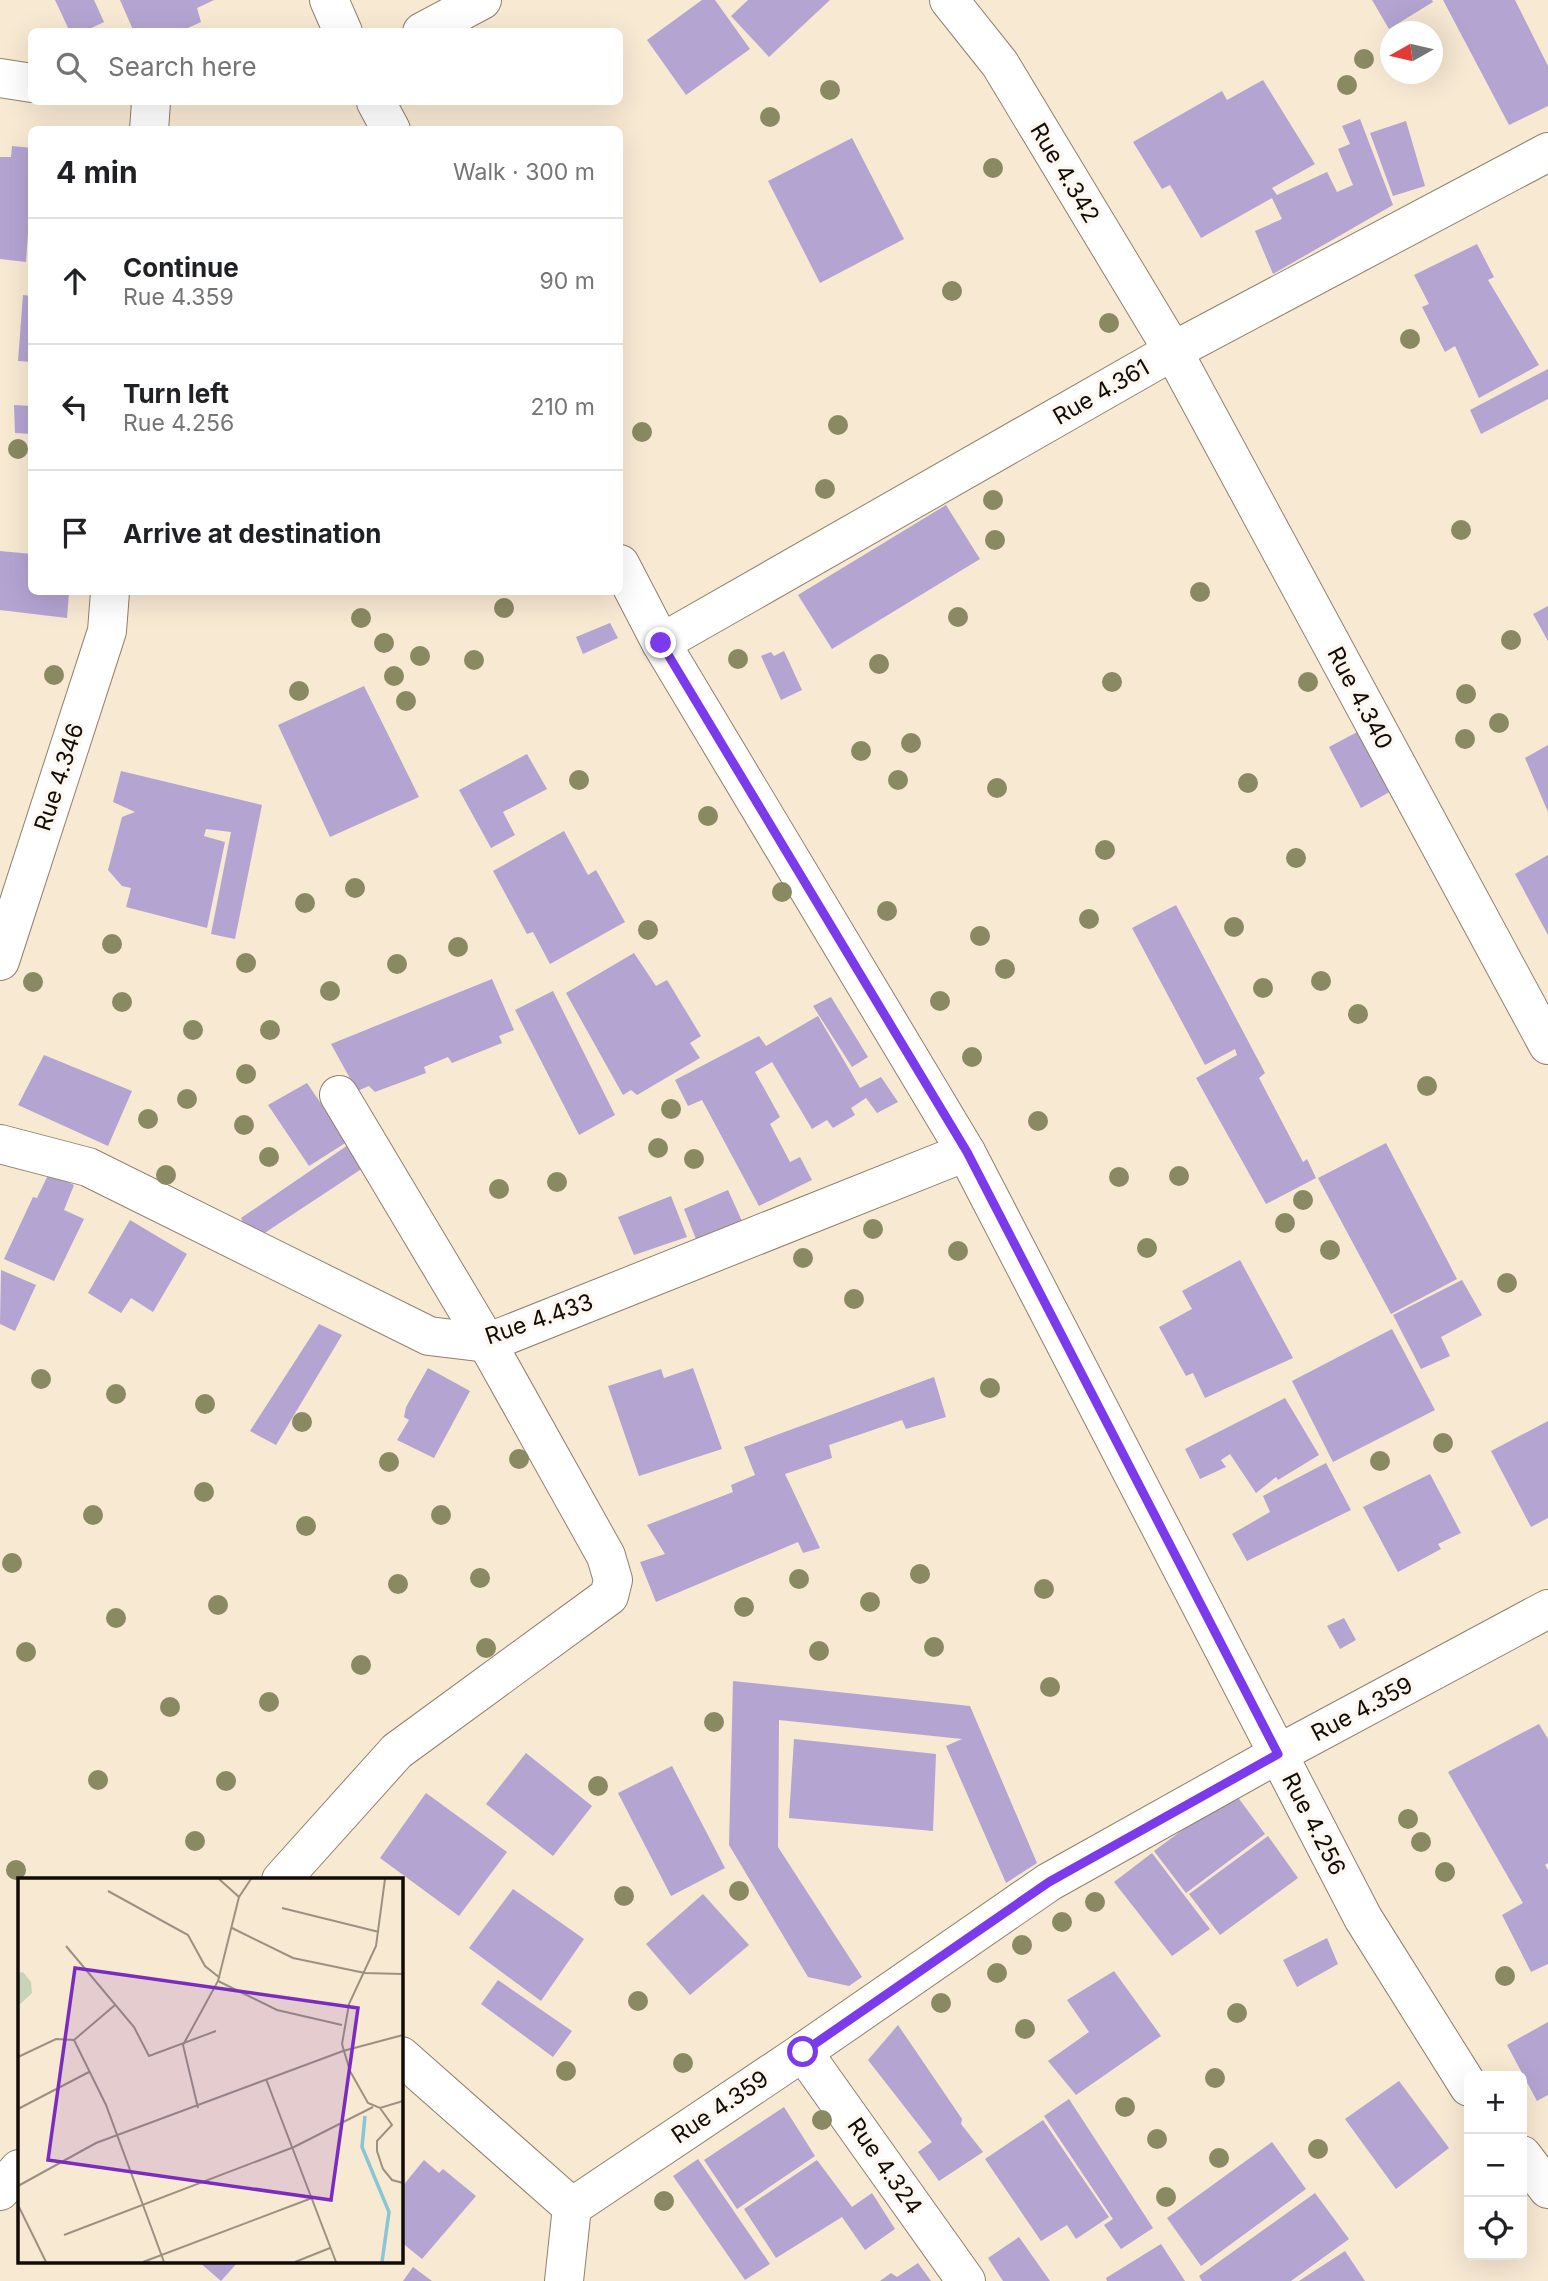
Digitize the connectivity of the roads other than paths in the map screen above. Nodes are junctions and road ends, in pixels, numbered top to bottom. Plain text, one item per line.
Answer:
1 (329, 0) edge
2 (482, 0) edge
3 (949, 0) edge
4 (341, 28) edge
5 (430, 28) edge
6 (0, 78) edge
7 (28, 82) edge
8 (152, 105) edge
9 (378, 105) edge
10 (149, 126) edge
11 (389, 126) edge
12 (1548, 152) edge
13 (1172, 351) junction
14 (623, 570) edge
15 (110, 595) edge
16 (661, 643) junction
17 (0, 961) edge
18 (1548, 1045) edge
19 (339, 1095) dead end
20 (0, 1144) edge
21 (967, 1152) junction
22 (487, 1343) junction
23 (1548, 1609) edge
24 (1278, 1754) junction
25 (283, 1878) edge
26 (803, 2052) junction
27 (402, 2057) edge
28 (1464, 2079) edge
29 (1527, 2162) edge
30 (18, 2170) edge
31 (1548, 2189) edge
32 (0, 2191) edge
33 (572, 2207) junction
34 (564, 2281) edge
35 (966, 2281) edge

1 - 4 street
2 - 5 street
3 - 13 street, Rue 4.342
6 - 7 street
8 - 10 street
9 - 11 street
12 - 13 street, Rue 4.361
13 - 16 street, Rue 4.361
13 - 18 street, Rue 4.340
14 - 16 street, Rue 4.256
15 - 17 street, Rue 4.346
16 - 21 street, Rue 4.256
19 - 22 street
20 - 22 street, Rue 4.433
21 - 22 street, Rue 4.433
21 - 24 street, Rue 4.256
22 - 25 street
23 - 24 street, Rue 4.359
24 - 26 street, Rue 4.359
24 - 28 street, Rue 4.256
26 - 33 street, Rue 4.359
26 - 35 street, Rue 4.324
27 - 33 street
29 - 31 street
30 - 32 street
33 - 34 street

